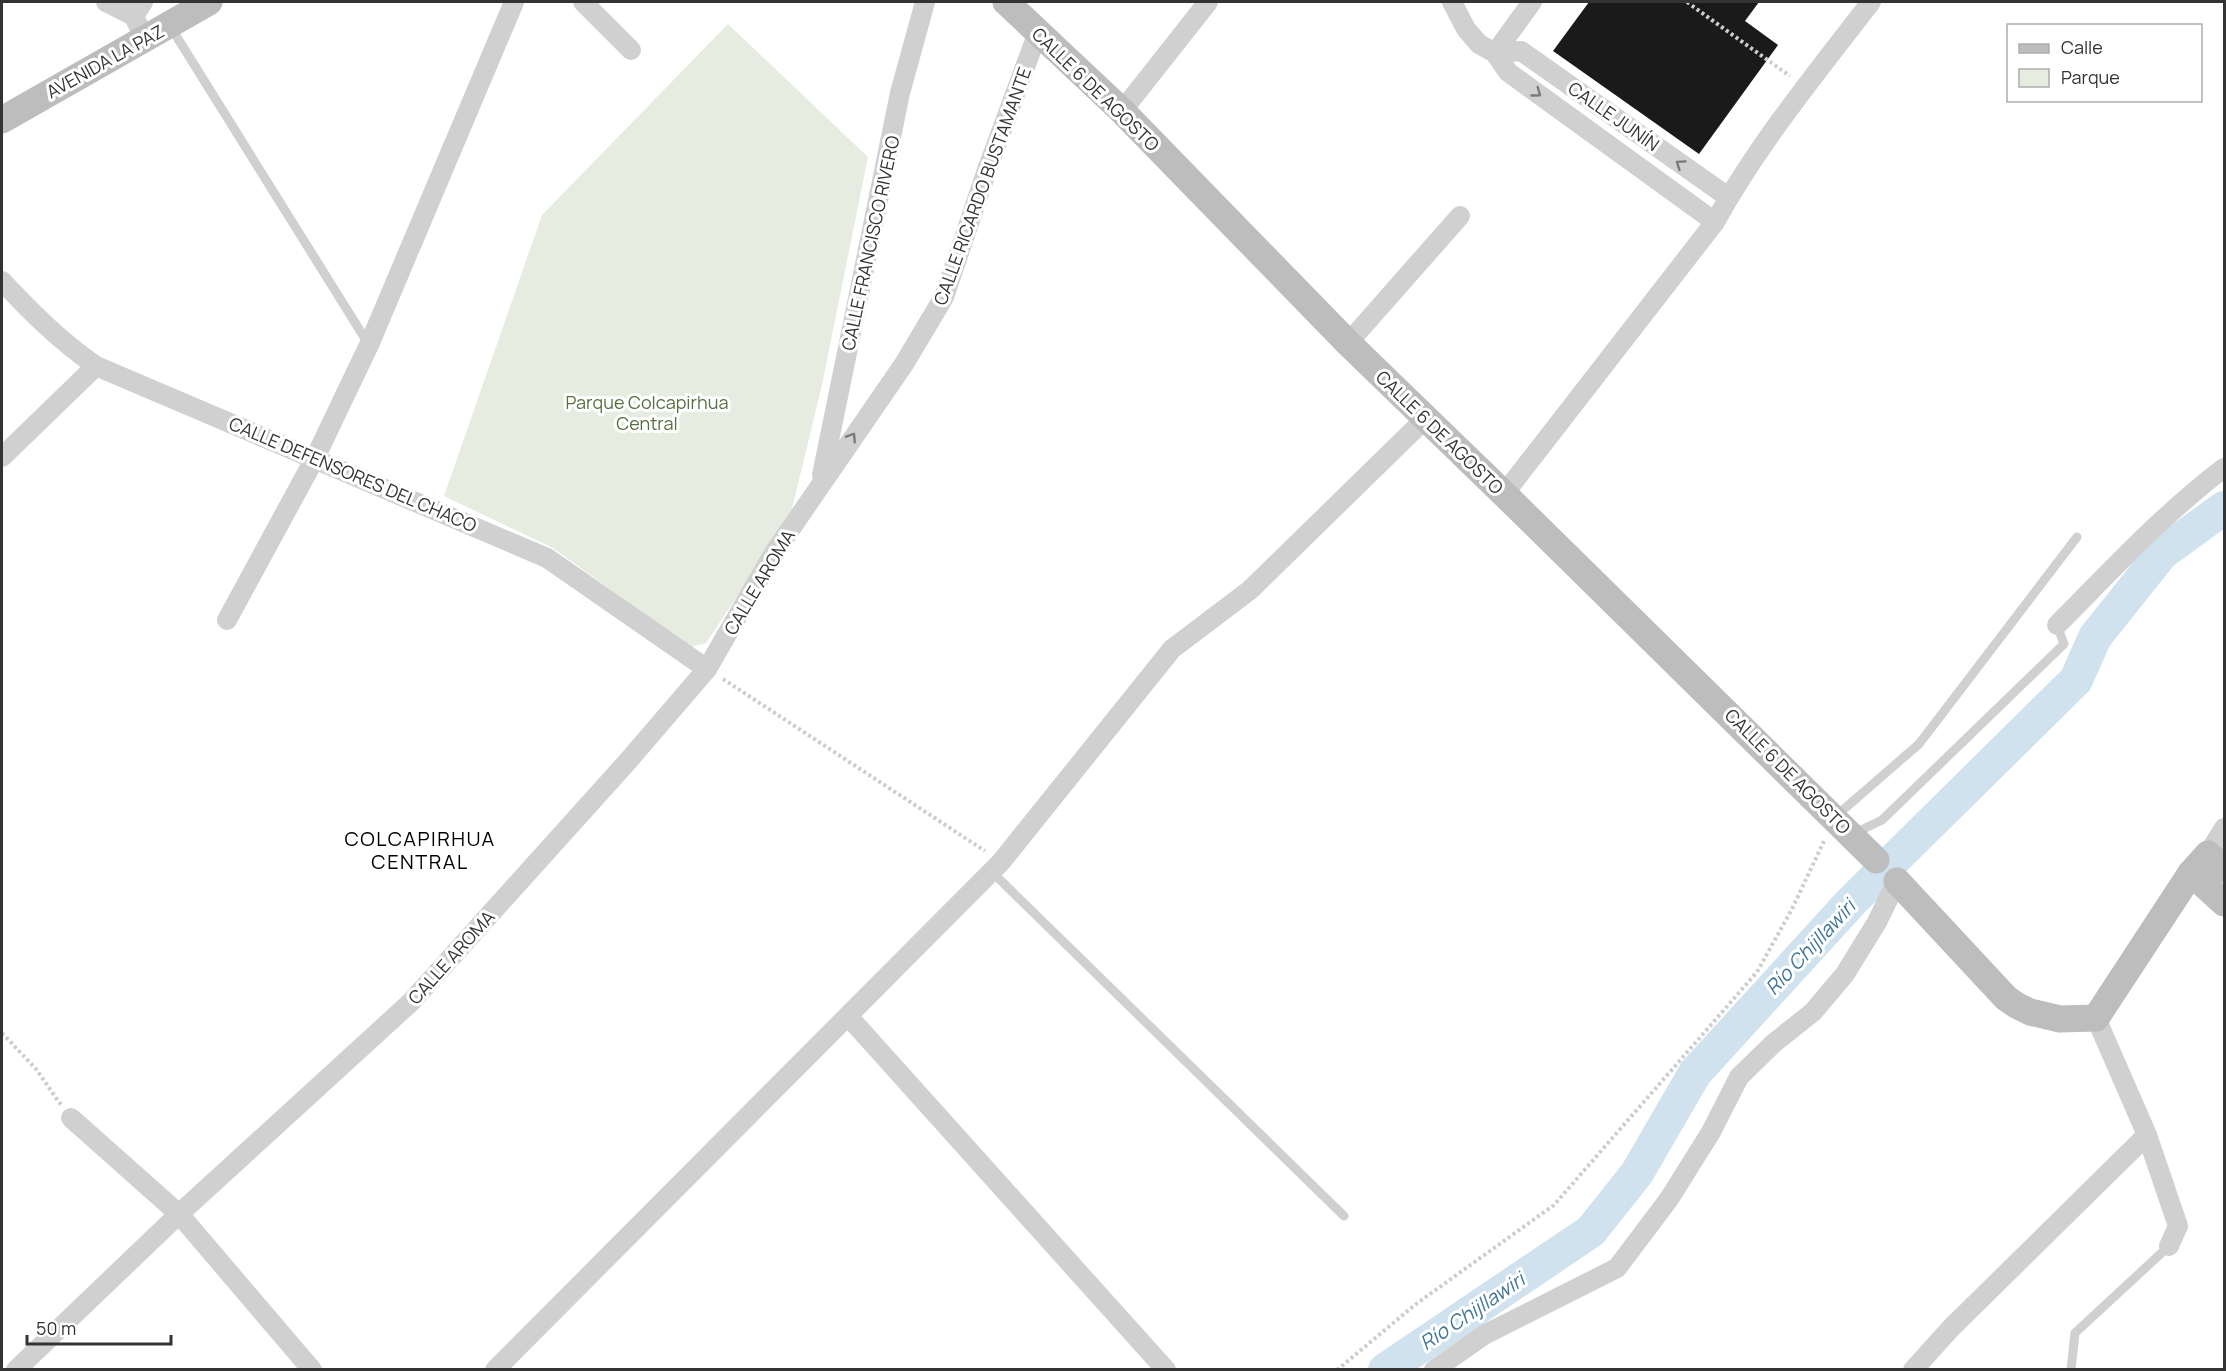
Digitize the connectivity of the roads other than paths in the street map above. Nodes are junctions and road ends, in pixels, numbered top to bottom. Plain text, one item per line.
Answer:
1 (106, 2) edge
2 (209, 2) edge
3 (514, 2) edge
4 (583, 2) edge
5 (925, 2) edge
6 (1006, 2) edge
7 (1208, 2) edge
8 (1452, 2) edge
9 (1532, 2) edge
10 (1871, 2) edge
11 (140, 18) edge
12 (169, 25) junction
13 (1038, 32) junction
14 (631, 51) dead end
15 (1495, 53) junction
16 (1122, 111) junction
17 (2, 120) edge
18 (1728, 197) junction
19 (1460, 216) dead end
20 (1714, 222) junction
21 (2, 280) edge
22 (1348, 343) junction
23 (369, 345) junction
24 (96, 366) junction
25 (1426, 418) junction
26 (2, 457) edge
27 (315, 458) junction
28 (2224, 468) edge
29 (820, 486) junction
30 (1504, 494) junction
31 (2077, 537) dead end
32 (227, 621) dead end
33 (2057, 625) joint
34 (707, 669) junction
35 (1844, 826) junction
36 (2224, 828) edge
37 (1876, 860) dead end
38 (2208, 865) edge
39 (996, 867) junction
40 (1897, 881) joint
41 (2224, 903) edge
42 (848, 1016) junction
43 (2096, 1018) junction
44 (70, 1118) road end
45 (2147, 1135) junction
46 (179, 1214) junction
47 (1344, 1216) dead end
48 (2169, 1246) joint
49 (16, 1370) edge
50 (312, 1370) edge
51 (495, 1370) edge
52 (1166, 1370) edge
53 (1434, 1370) edge
54 (1913, 1370) edge
55 (2071, 1370) edge

1 - 11 street
2 - 12 main road, AVENIDA LA PAZ
3 - 23 street
4 - 14 street
5 - 29 street, CALLE FRANCISCO RIVERO
6 - 13 main road, CALLE 6 DE AGOSTO
7 - 16 street
8 - 15 street, CALLE JUNÍN
9 - 15 street
10 - 18 street
11 - 12 main road, AVENIDA LA PAZ
11 - 17 main road, AVENIDA LA PAZ
12 - 23 lane
13 - 16 main road, CALLE 6 DE AGOSTO
29 -> 13 street, CALLE RICARDO BUSTAMANTE
18 -> 15 street, CALLE JUNÍN
15 -> 20 street, CALLE JUNÍN
16 - 22 main road, CALLE 6 DE AGOSTO
18 - 20 street
19 - 22 street
20 - 30 street
21 - 24 street, CALLE DEFENSORES DEL CHACO
22 - 25 main road, CALLE 6 DE AGOSTO
23 - 27 street
24 - 26 street
24 - 27 street, CALLE DEFENSORES DEL CHACO
25 - 30 main road, CALLE 6 DE AGOSTO
25 - 39 street
27 - 32 street
27 - 34 street, CALLE DEFENSORES DEL CHACO
28 - 33 street
29 - 34 street, CALLE AROMA
30 - 35 main road, CALLE 6 DE AGOSTO
31 - 35 lane
33 - 35 lane
34 - 46 street, CALLE AROMA
35 - 37 main road, CALLE 6 DE AGOSTO
36 - 38 street
38 - 41 main road
38 - 43 main road
39 - 42 street
39 - 47 lane
40 - 43 main road
40 - 53 street
42 - 51 street
42 - 52 street
43 - 45 street
44 - 46 street
45 - 48 street
45 - 54 street
46 - 49 street, CALLE AROMA
46 - 50 street
48 - 55 lane

